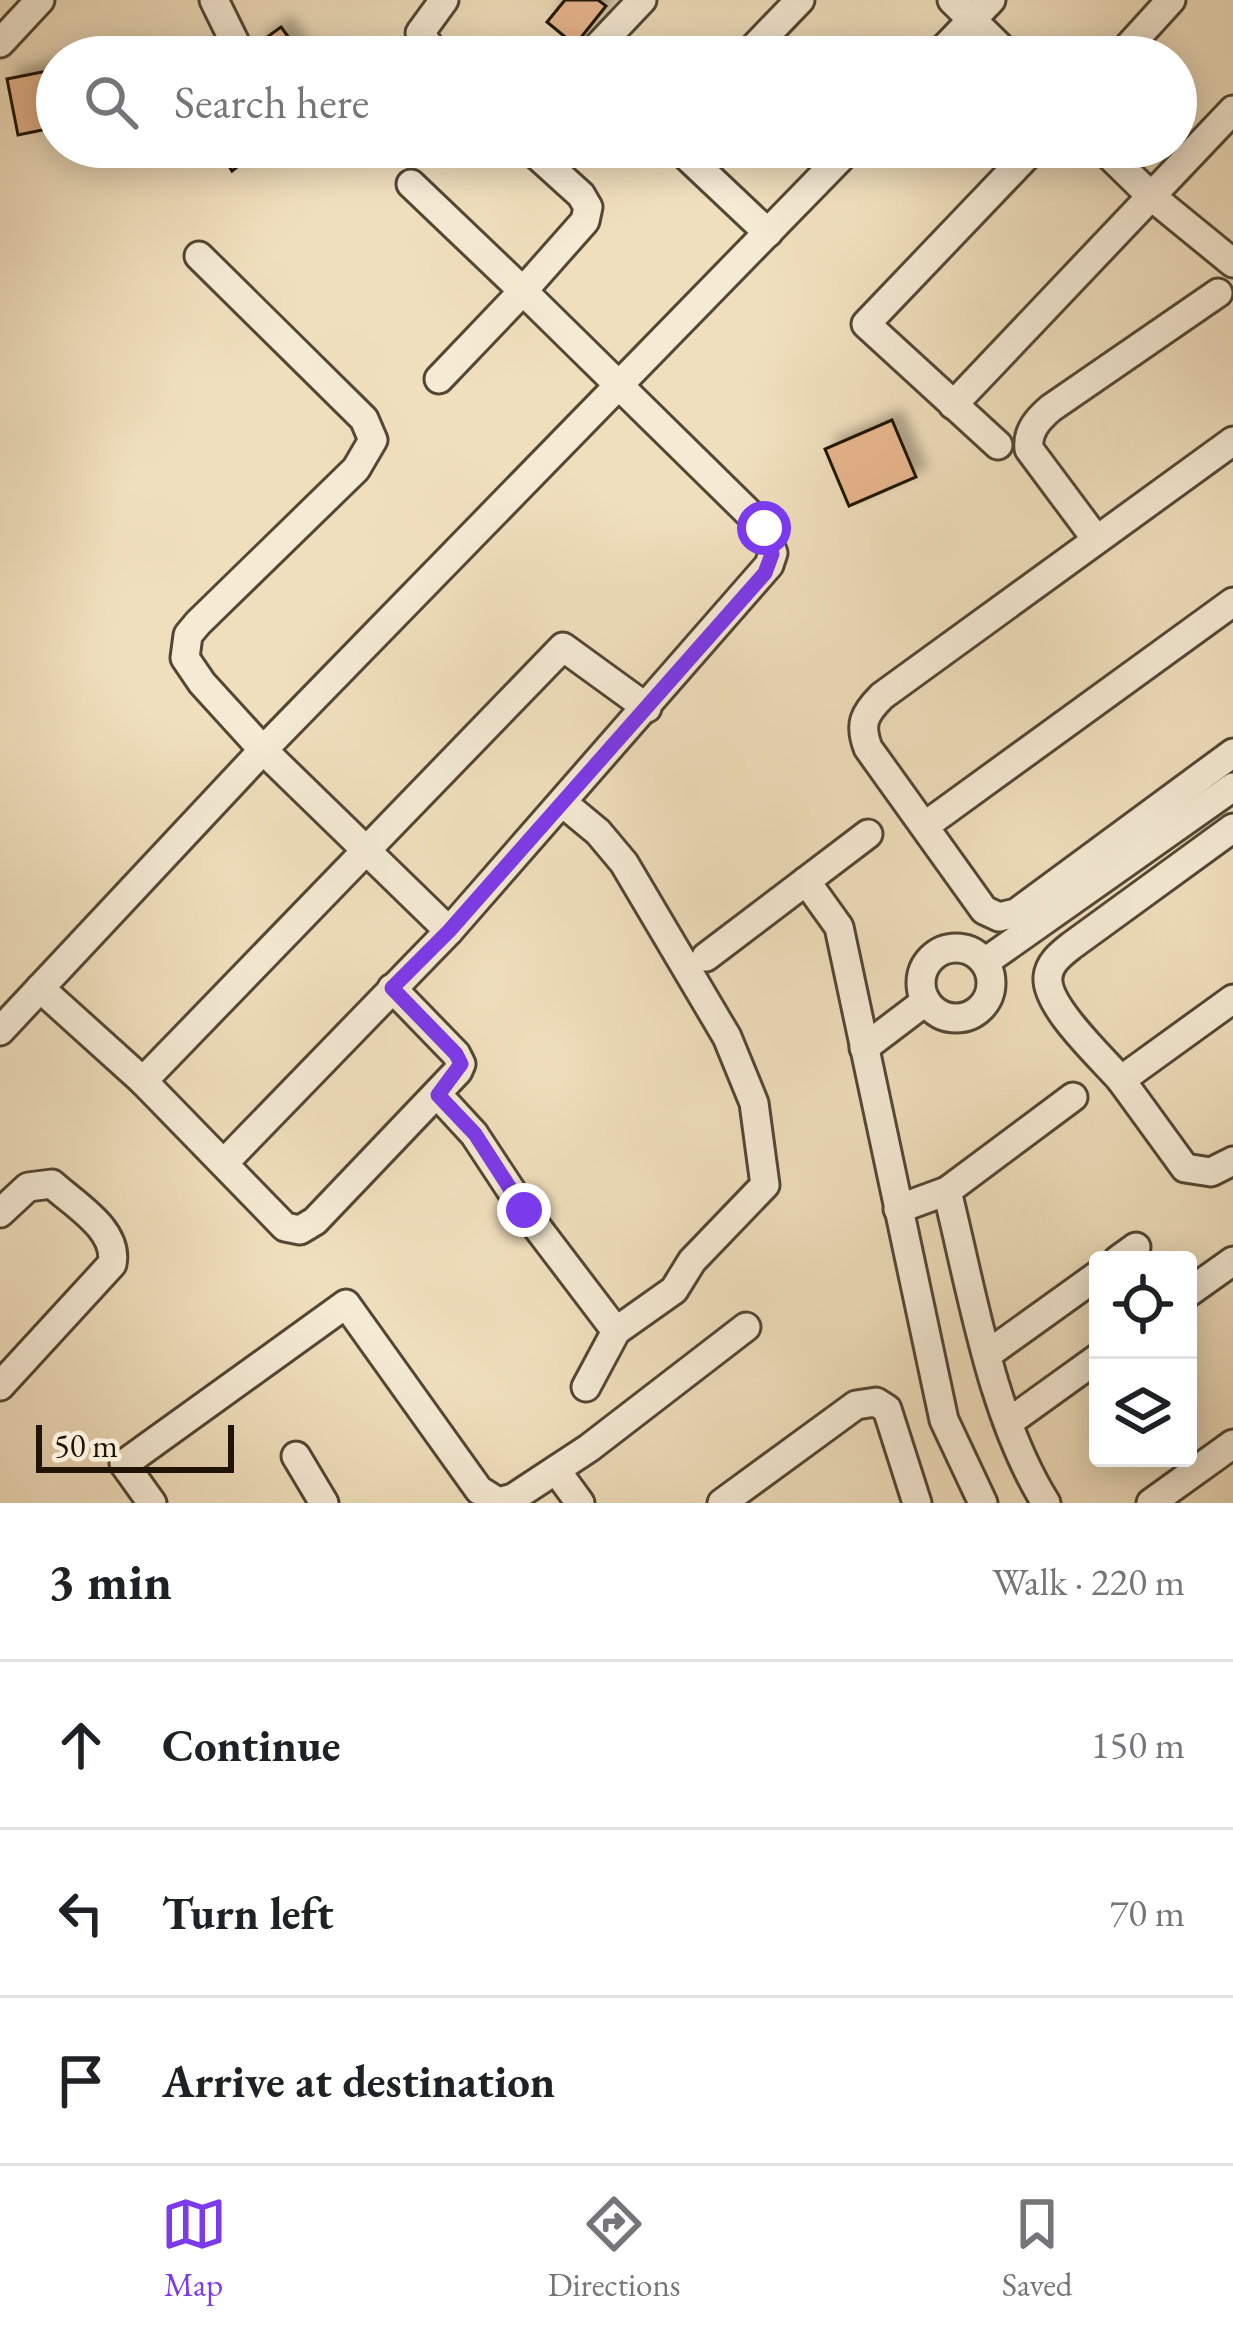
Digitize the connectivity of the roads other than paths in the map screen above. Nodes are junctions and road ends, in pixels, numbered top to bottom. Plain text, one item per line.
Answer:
1 (40, 0) edge
2 (214, 0) edge
3 (444, 0) edge
4 (642, 0) edge
5 (800, 0) edge
6 (1171, 0) edge
7 (971, 7) edge
8 (232, 36) edge
9 (422, 36) edge
10 (608, 36) edge
11 (766, 36) edge
12 (951, 36) edge
13 (994, 36) edge
14 (1138, 36) edge
15 (0, 43) edge
16 (1233, 110) edge
17 (1197, 148) edge
18 (551, 168) edge
19 (698, 168) edge
20 (830, 168) edge
21 (1015, 168) edge
22 (1122, 168) edge
23 (1178, 168) edge
24 (411, 184) dead end
25 (1151, 196) junction
26 (768, 233) junction
27 (199, 256) dead end
28 (1233, 263) edge
29 (523, 291) junction
30 (1218, 293) dead end
31 (439, 379) dead end
32 (619, 386) junction
33 (952, 405) junction
34 (1233, 441) edge
35 (998, 445) dead end
36 (1096, 539) junction
37 (1233, 602) edge
38 (647, 708) junction
39 (263, 750) junction
40 (1233, 752) edge
41 (1233, 787) edge
42 (563, 803) junction
43 (926, 825) junction
44 (1233, 828) edge
45 (868, 834) dead end
46 (364, 851) junction
47 (806, 881) junction
48 (449, 931) junction
49 (706, 957) dead end
50 (985, 962) junction
51 (40, 988) junction
52 (392, 988) junction
53 (1233, 999) edge
54 (926, 1001) junction
55 (0, 1030) edge
56 (864, 1048) junction
57 (1121, 1080) junction
58 (143, 1081) junction
59 (438, 1095) junction
60 (1073, 1097) dead end
61 (1233, 1161) edge
62 (224, 1162) junction
63 (946, 1191) junction
64 (898, 1208) junction
65 (0, 1213) edge
66 (1233, 1261) edge
67 (1089, 1281) edge
68 (1197, 1287) edge
69 (746, 1327) dead end
70 (616, 1330) junction
71 (988, 1354) junction
72 (1097, 1359) edge
73 (0, 1387) edge
74 (586, 1387) dead end
75 (1009, 1422) junction
76 (1233, 1444) edge
77 (296, 1456) dead end
78 (556, 1470) junction
79 (152, 1503) edge
80 (325, 1503) edge
81 (580, 1503) edge
82 (722, 1503) edge
83 (917, 1503) edge
84 (983, 1503) edge
85 (1046, 1503) edge
86 (1151, 1503) edge

1 - 15 street
2 - 8 street
3 - 9 street
4 - 10 street
5 - 11 street
6 - 14 street
7 - 12 street
7 - 13 street
16 - 17 street
18 - 29 street
19 - 26 street
20 - 26 street
21 - 33 street
22 - 25 street
23 - 25 street
24 - 29 street
25 - 28 street
25 - 33 street
26 - 32 street
27 - 39 street
29 - 31 street
29 - 32 street
30 - 36 street
32 - 38 street
32 - 39 street
33 - 35 street
34 - 36 street
36 - 43 street
37 - 43 street
38 - 42 street
38 - 46 street
39 - 46 street
39 - 51 street
40 - 43 street
41 - 50 street
42 - 48 street
42 - 70 street
44 - 57 street
45 - 47 street
46 - 48 street
46 - 58 street
47 - 49 street
47 - 56 street
48 - 52 street
50 - 54 street
50 - 54 street
51 - 55 street
51 - 58 street
52 - 59 street
52 - 62 street
53 - 57 street
54 - 56 street
56 - 64 street
57 - 61 street
58 - 62 street
59 - 62 street
59 - 70 street
60 - 63 street
63 - 64 street
63 - 71 street
64 - 84 street
65 - 73 street
66 - 68 street
67 - 71 street
69 - 78 street
70 - 74 street
71 - 75 street
72 - 75 street
75 - 85 street
76 - 86 street
77 - 80 street
78 - 79 street
78 - 81 street
82 - 83 street

